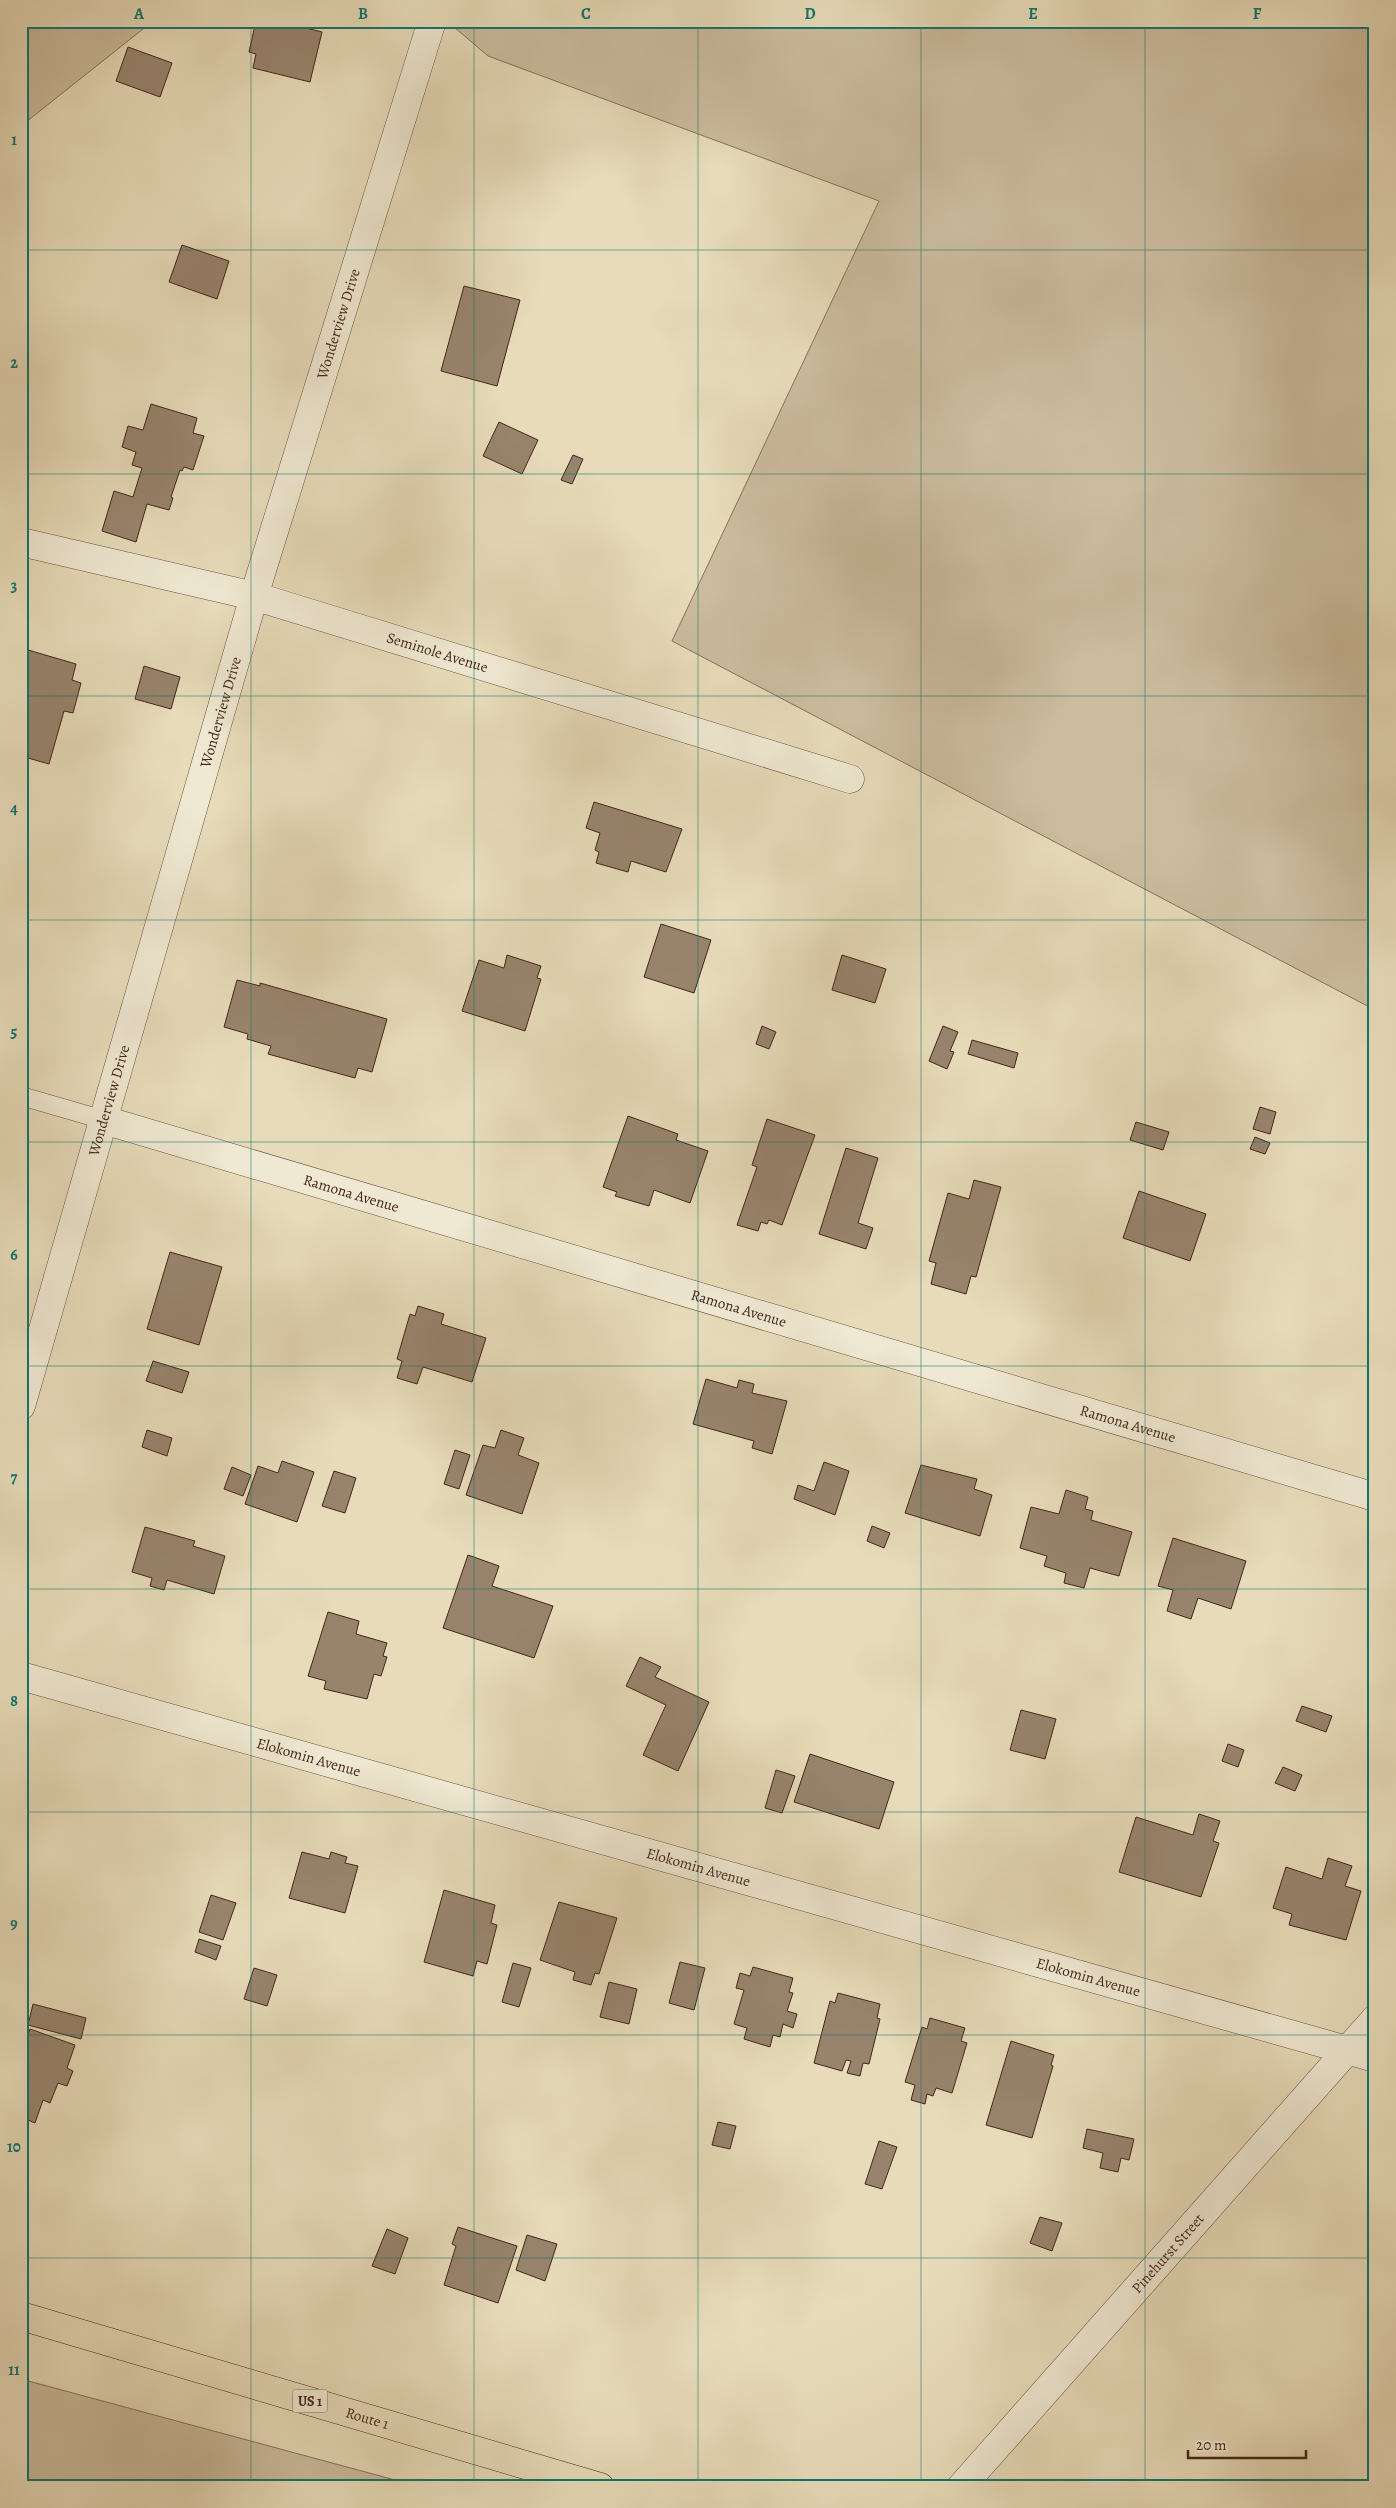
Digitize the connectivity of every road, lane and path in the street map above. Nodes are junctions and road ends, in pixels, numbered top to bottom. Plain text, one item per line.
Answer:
1 (432, 21) edge
2 (21, 542) edge
3 (254, 596) junction
4 (850, 779) dead end
5 (21, 1096) edge
6 (104, 1120) junction
7 (21, 1406) edge
8 (1375, 1497) edge
9 (21, 1676) edge
10 (1375, 2019) edge
11 (1346, 2050) junction
12 (1375, 2058) edge
13 (21, 2316) edge
14 (600, 2487) edge
15 (961, 2487) edge

1 - 3 street, Wonderview Drive
2 - 3 street, Seminole Avenue
3 - 4 street, Seminole Avenue
3 - 6 street, Wonderview Drive
5 - 6 lane
6 - 7 street, Wonderview Drive
6 - 8 street, Ramona Avenue
9 - 11 street, Elokomin Avenue
10 - 11 street, Pinehurst Street
11 - 12 street, Elokomin Avenue
11 - 15 street, Pinehurst Street
13 - 14 main road, Route 1 / US 1

